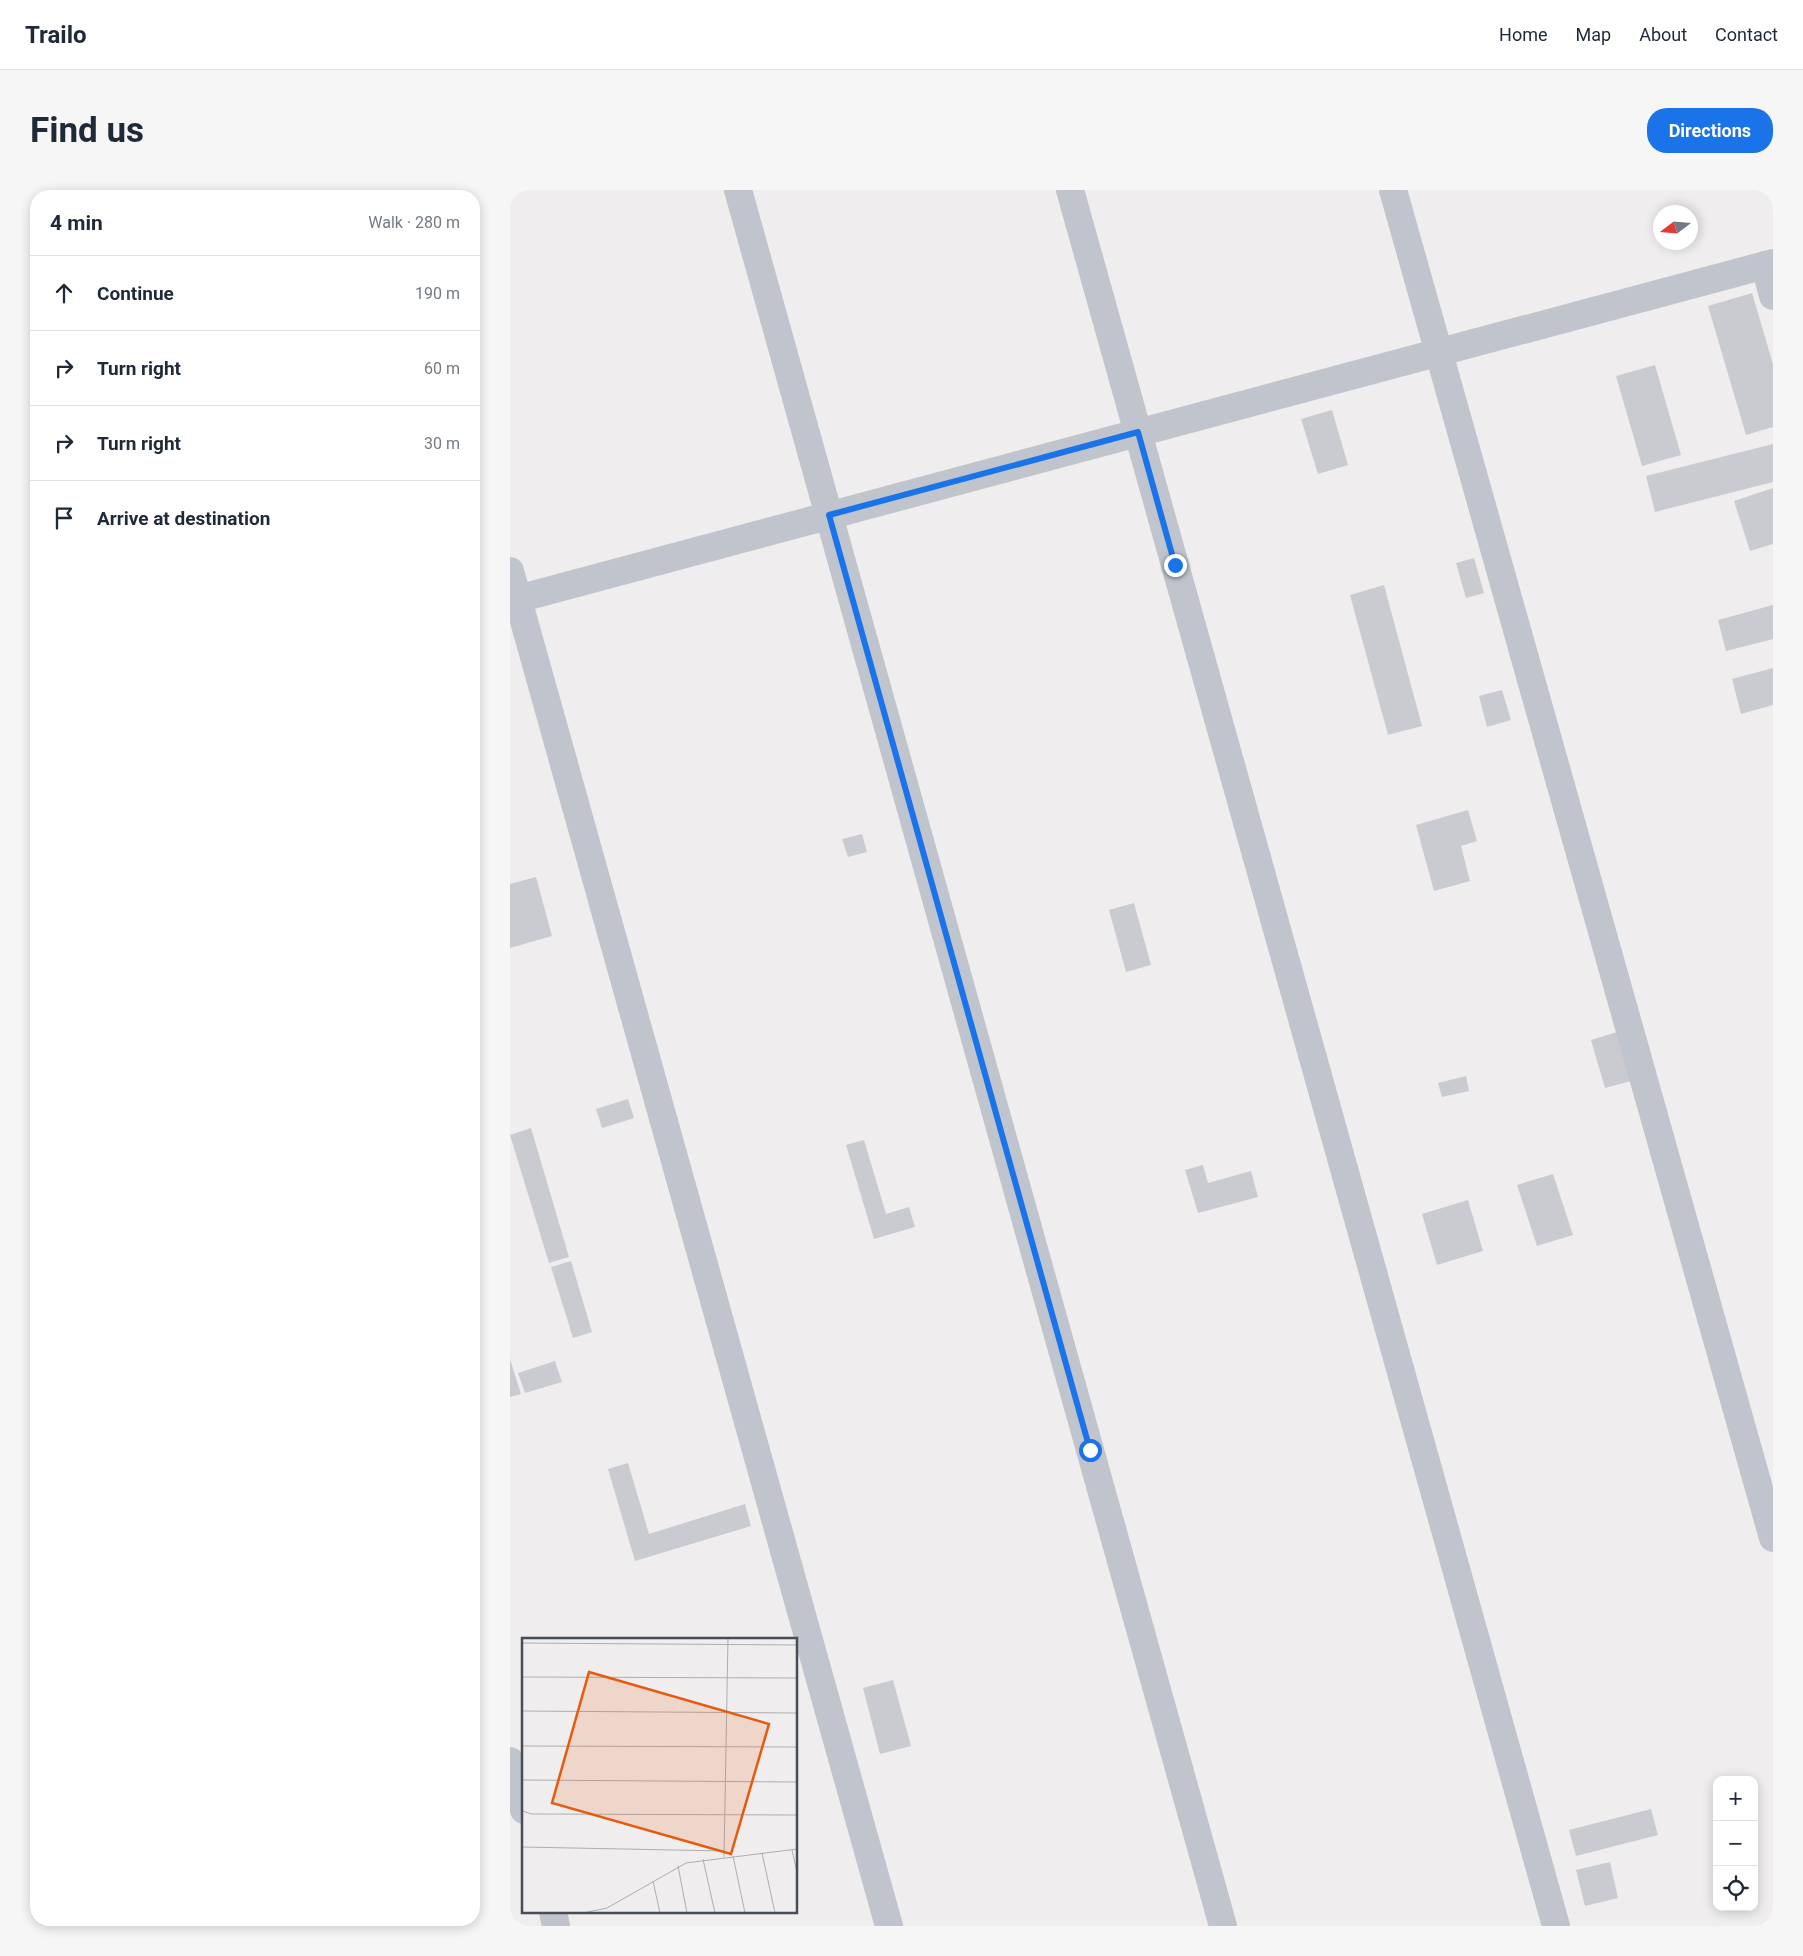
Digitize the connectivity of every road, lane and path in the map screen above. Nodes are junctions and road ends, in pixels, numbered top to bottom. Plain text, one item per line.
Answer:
1 (738, 190) edge
2 (1070, 190) edge
3 (1393, 190) edge
4 (1769, 264) edge
5 (1773, 296) edge
6 (1439, 352) junction
7 (1138, 432) junction
8 (829, 515) junction
9 (510, 571) edge
10 (514, 600) edge
11 (1773, 1538) edge
12 (510, 1761) edge
13 (522, 1803) edge
14 (889, 1926) edge
15 (1223, 1926) edge
16 (1556, 1926) edge

1 - 8 street
2 - 7 street
3 - 6 street
4 - 5 street
4 - 6 street
6 - 7 street
6 - 11 street
7 - 8 street
7 - 16 street
8 - 10 street
8 - 15 street
9 - 10 street
10 - 14 street
12 - 13 street

